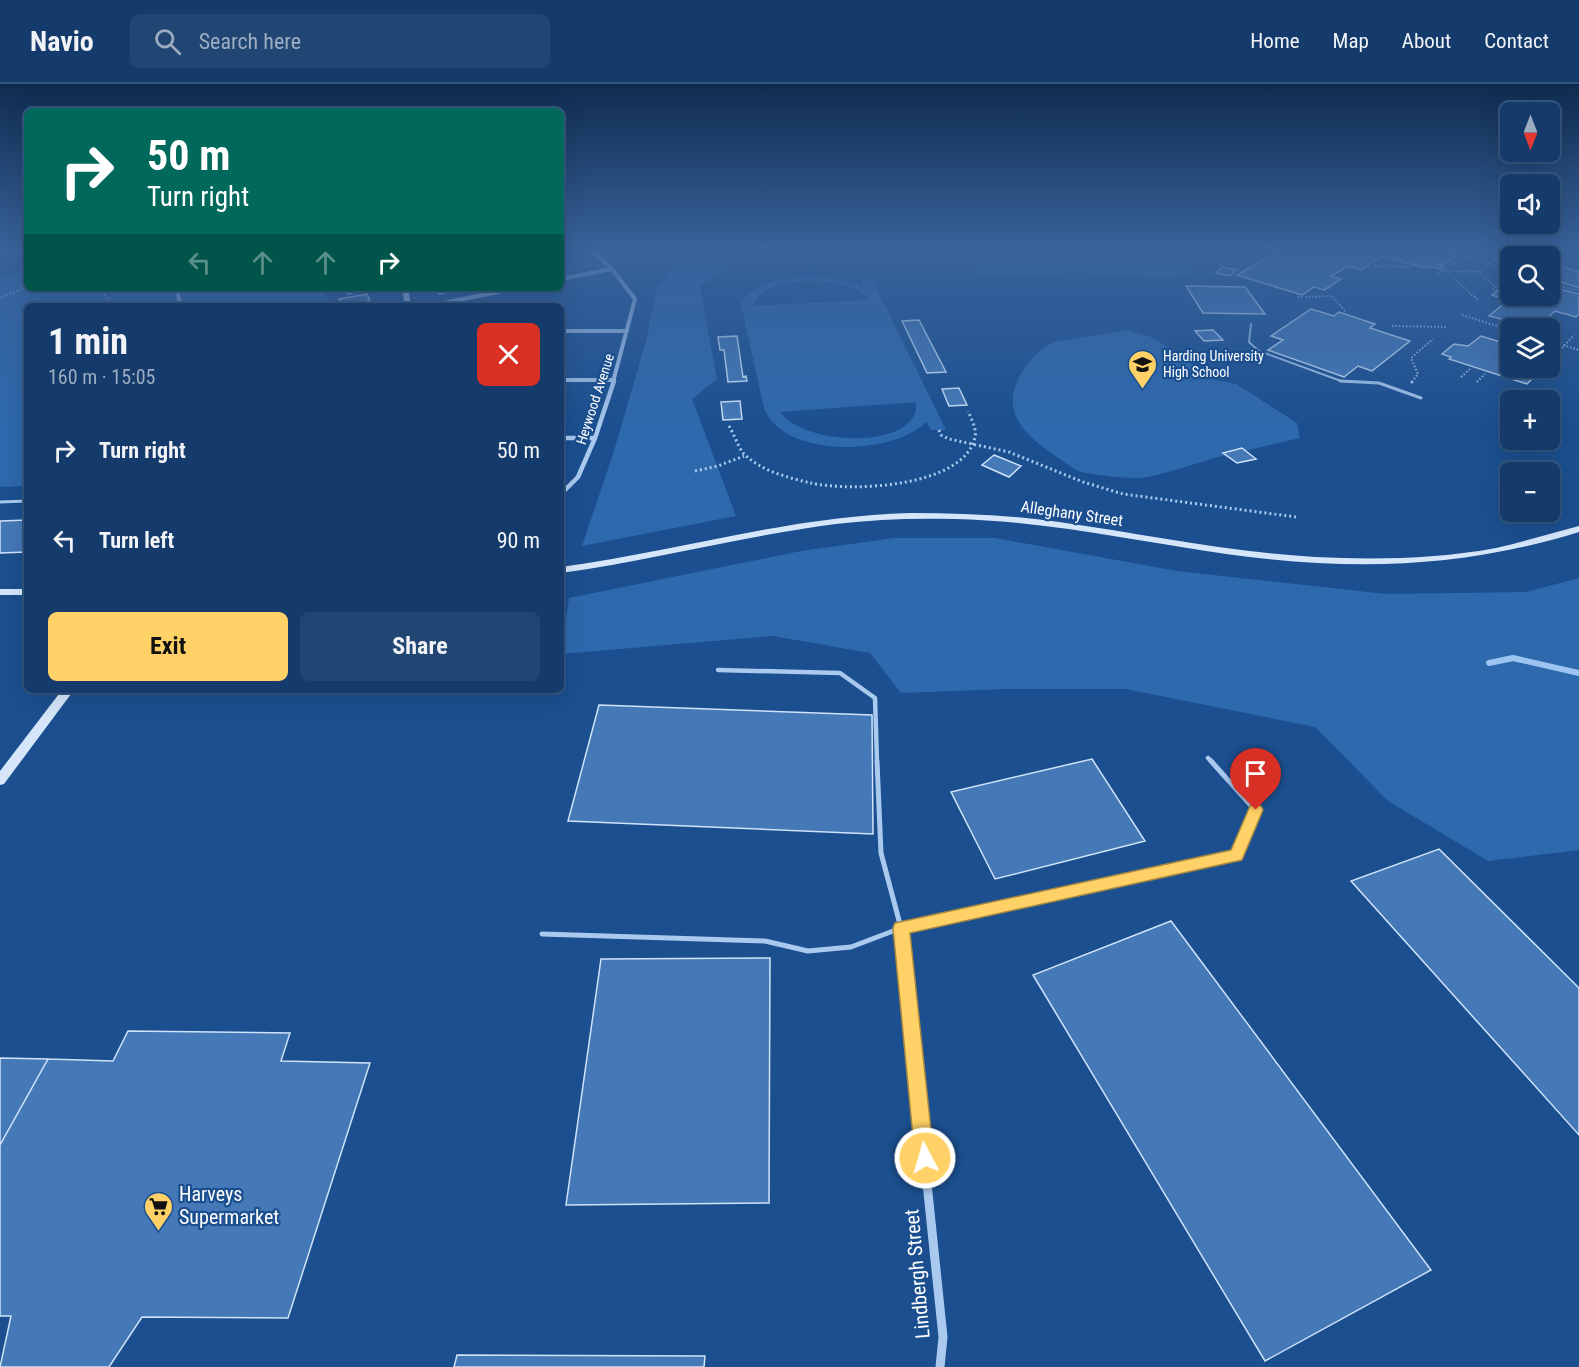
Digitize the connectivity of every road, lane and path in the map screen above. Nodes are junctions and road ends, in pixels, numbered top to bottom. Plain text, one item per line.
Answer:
1 (633, 308) edge
2 (1342, 308) edge
3 (1346, 312) dead end
4 (1462, 315) dead end
5 (1251, 324) dead end
6 (1392, 326) dead end
7 (1448, 327) dead end
8 (1500, 327) edge
9 (564, 331) edge
10 (627, 331) junction
11 (1574, 336) dead end
12 (1433, 339) dead end
13 (1560, 345) edge
14 (1564, 346) junction
15 (1579, 350) edge
16 (1560, 351) edge
17 (1470, 369) dead end
18 (1485, 374) dead end
19 (1461, 377) dead end
20 (564, 380) edge
21 (614, 381) junction
22 (1477, 382) dead end
23 (1407, 387) dead end
24 (1421, 398) dead end
25 (968, 411) dead end
26 (729, 426) dead end
27 (939, 430) dead end
28 (564, 438) edge
29 (595, 438) junction
30 (973, 444) junction
31 (744, 456) junction
32 (695, 471) dead end
33 (564, 491) edge
34 (24, 501) edge
35 (0, 502) edge
36 (1296, 517) dead end
37 (1579, 529) edge
38 (564, 569) edge
39 (0, 592) edge
40 (24, 592) edge
41 (718, 670) dead end
42 (66, 693) edge
43 (1208, 758) dead end
44 (0, 780) edge
45 (901, 928) junction
46 (542, 934) dead end
47 (940, 1367) edge

1 - 10 street, Heywood Avenue
2 - 3 path
4 - 8 path
5 - 24 lane
6 - 7 path
9 - 10 street
10 - 21 street, Heywood Avenue
11 - 14 path
12 - 23 path
13 - 14 path
14 - 15 path
14 - 16 path
17 - 19 path
18 - 22 path
20 - 21 street
21 - 29 street, Heywood Avenue
25 - 30 path
26 - 31 path
27 - 30 path
28 - 29 street
29 - 33 street, Heywood Avenue
30 - 31 path
30 - 36 path
31 - 32 path
34 - 35 lane
37 - 38 street, Alleghany Street
39 - 40 street
41 - 45 lane
42 - 44 street
43 - 45 lane
45 - 46 lane
45 - 47 street, Lindbergh Street

